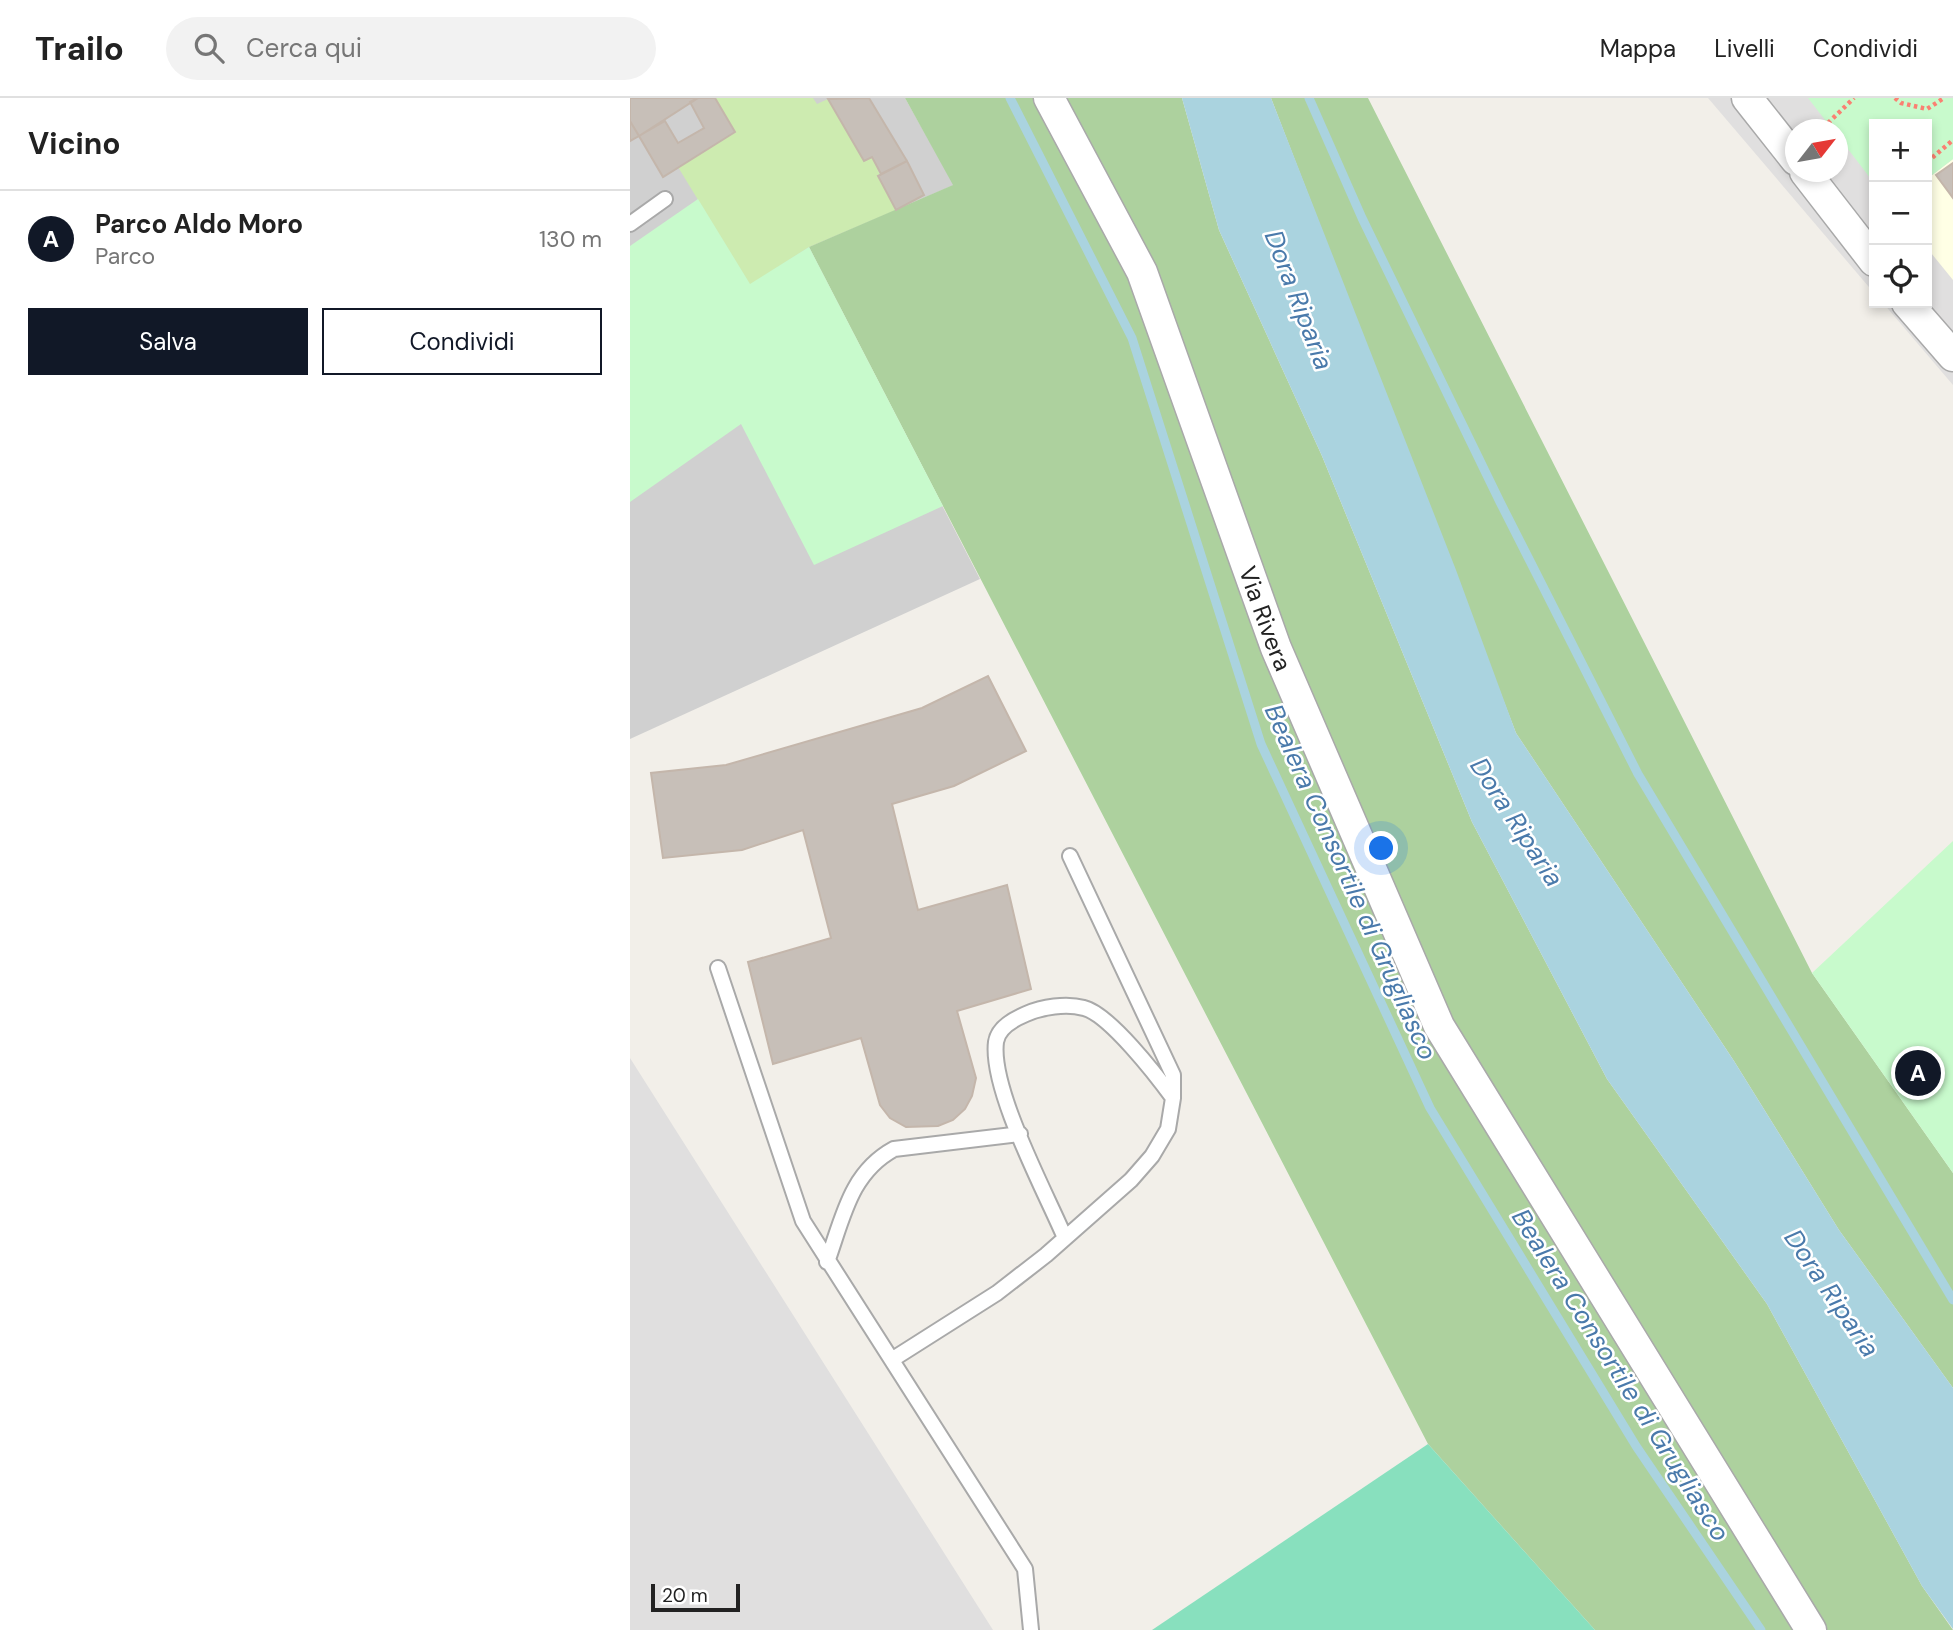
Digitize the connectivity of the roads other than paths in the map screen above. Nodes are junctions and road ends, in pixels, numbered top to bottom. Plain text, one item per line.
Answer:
1 (1049, 98) edge
2 (1747, 98) edge
3 (1785, 146) edge
4 (1813, 182) edge
5 (665, 200) dead end
6 (630, 224) edge
7 (1869, 255) edge
8 (1911, 308) edge
9 (1953, 356) edge
10 (1070, 856) dead end
11 (718, 968) dead end
12 (1173, 1098) junction
13 (1020, 1134) junction
14 (1065, 1238) junction
15 (827, 1262) junction
16 (893, 1359) junction
17 (1031, 1630) edge
18 (1811, 1630) edge

1 - 18 street, Via Rivera
2 - 3 street
4 - 7 street
5 - 6 lane
8 - 9 street
10 - 12 lane
11 - 15 lane
12 - 13 lane
12 - 14 lane
13 - 14 lane
13 - 15 lane
14 - 16 lane
15 - 16 lane
16 - 17 lane

